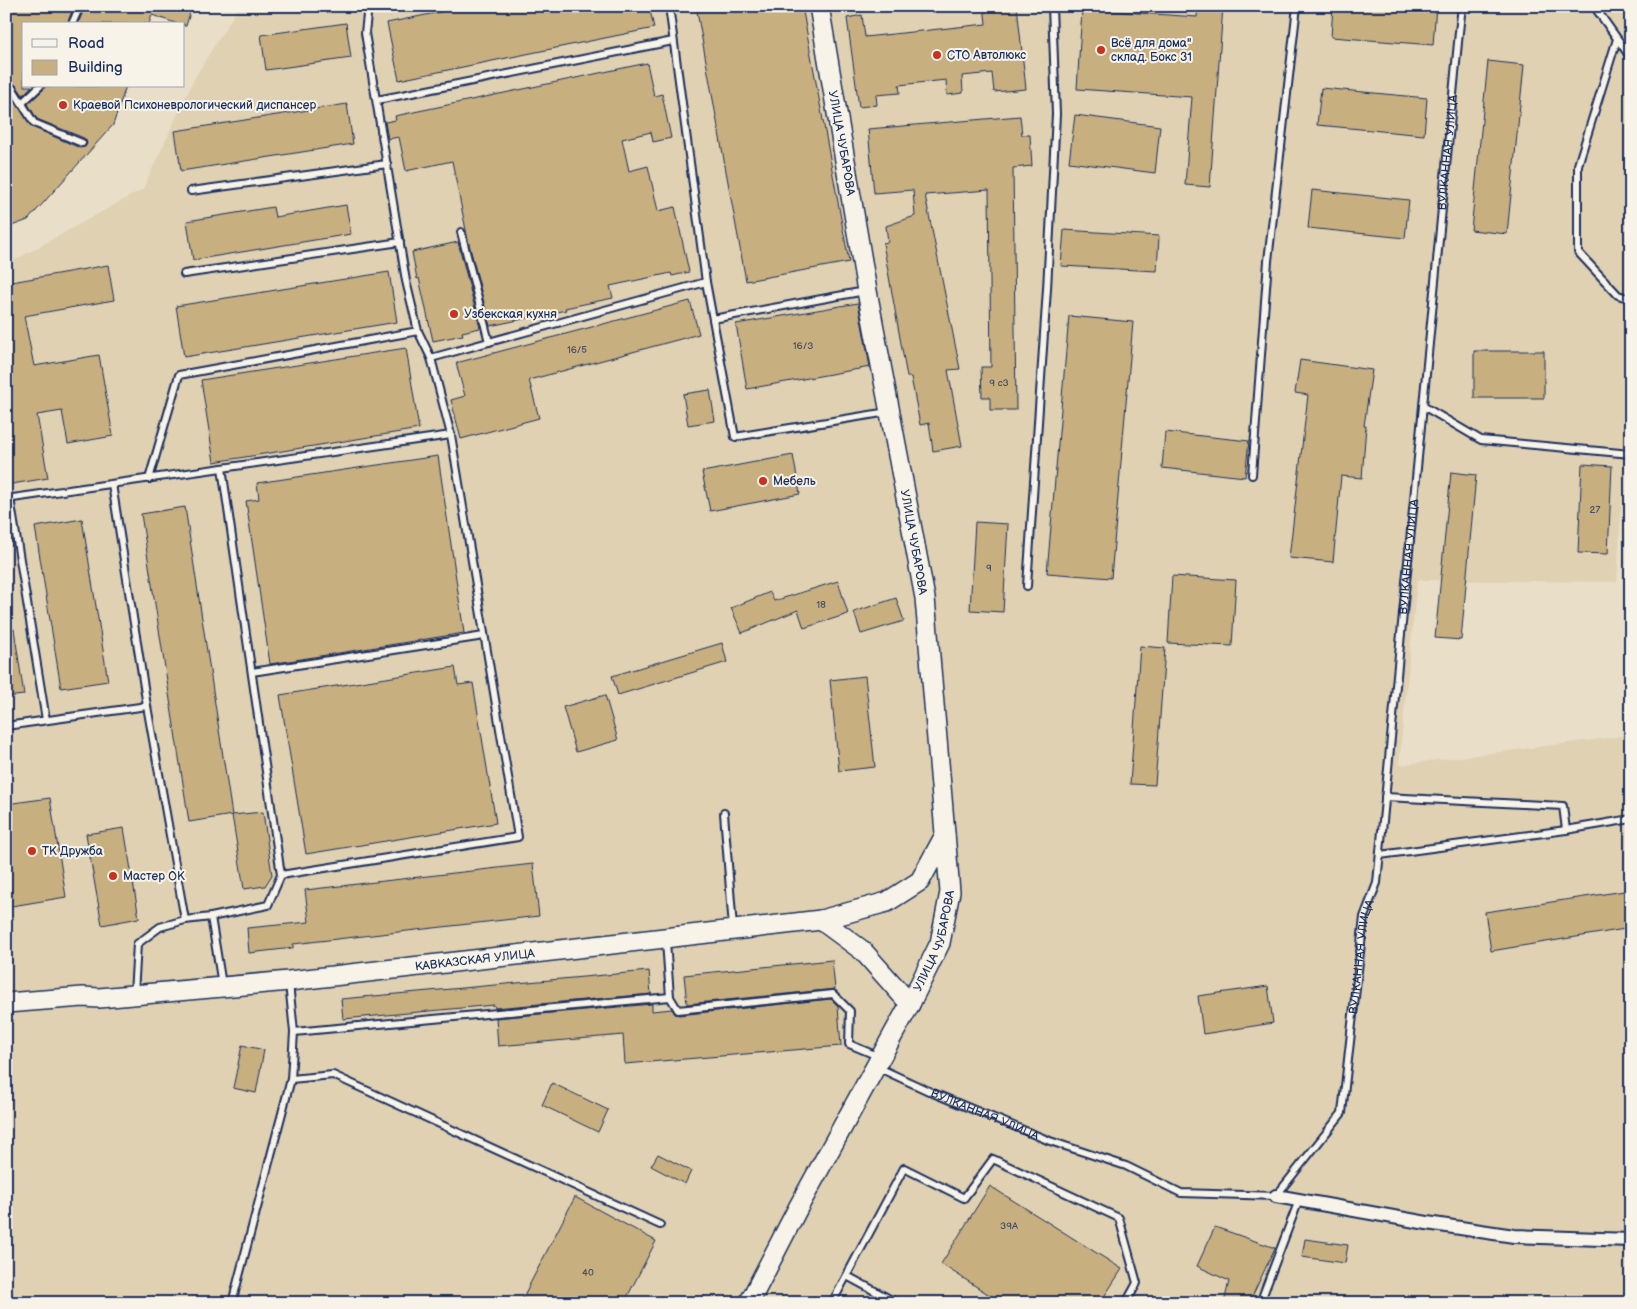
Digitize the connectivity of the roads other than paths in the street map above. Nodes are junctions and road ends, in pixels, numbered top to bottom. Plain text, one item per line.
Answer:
1 (80, 6) edge
2 (368, 6) edge
3 (669, 6) edge
4 (819, 6) edge
5 (1052, 6) edge
6 (1297, 6) edge
7 (1462, 6) edge
8 (1594, 6) edge
9 (73, 22) edge
10 (1617, 39) junction
11 (673, 41) junction
12 (1631, 58) edge
13 (6, 84) edge
14 (38, 88) edge
15 (377, 100) junction
16 (22, 103) junction
17 (82, 144) dead end
18 (386, 164) junction
19 (191, 191) dead end
20 (461, 232) dead end
21 (400, 242) junction
22 (184, 274) dead end
23 (706, 282) junction
24 (867, 291) junction
25 (1631, 299) edge
26 (713, 319) junction
27 (418, 331) junction
28 (489, 342) junction
29 (431, 358) junction
30 (1423, 406) junction
31 (890, 412) junction
32 (451, 435) junction
33 (1631, 454) edge
34 (222, 468) junction
35 (1252, 475) dead end
36 (148, 479) junction
37 (112, 484) junction
38 (8, 498) edge
39 (1027, 586) dead end
40 (484, 636) junction
41 (252, 672) junction
42 (147, 706) junction
43 (46, 720) junction
44 (6, 726) edge
45 (1385, 797) junction
46 (724, 813) dead end
47 (1631, 819) edge
48 (1566, 830) junction
49 (945, 835) junction
50 (1380, 854) junction
51 (281, 875) junction
52 (211, 917) junction
53 (185, 920) junction
54 (821, 920) junction
55 (733, 929) junction
56 (665, 937) junction
57 (289, 981) junction
58 (223, 987) junction
59 (134, 994) junction
60 (670, 997) junction
61 (6, 1003) edge
62 (910, 1004) junction
63 (294, 1032) junction
64 (878, 1062) junction
65 (291, 1078) junction
66 (1276, 1196) junction
67 (1299, 1200) junction
68 (660, 1225) dead end
69 (1631, 1240) edge
70 (846, 1276) junction
71 (232, 1303) edge
72 (749, 1303) edge
73 (832, 1303) edge
74 (897, 1303) edge
75 (1126, 1303) edge
76 (1260, 1303) edge

1 - 9 lane
2 - 15 lane
3 - 11 lane
4 - 24 main road, УЛИЦА ЧУБАРОВА
5 - 39 lane
6 - 35 lane
7 - 30 lane, ВУЛКАННАЯ УЛИЦА
8 - 10 lane
10 - 12 lane
10 - 25 lane
11 - 15 lane
11 - 23 lane
13 - 16 lane
14 - 16 lane
15 - 18 lane
16 - 17 lane
18 - 19 lane
18 - 21 lane
20 - 28 lane
21 - 22 lane
21 - 27 lane
23 - 26 lane
23 - 28 lane
24 - 26 lane
24 - 31 main road, УЛИЦА ЧУБАРОВА
26 - 31 lane
27 - 29 lane
27 - 36 lane
28 - 29 lane
29 - 32 lane
30 - 33 lane
30 - 45 lane, ВУЛКАННАЯ УЛИЦА
31 - 49 main road, УЛИЦА ЧУБАРОВА
32 - 34 lane
32 - 40 lane
34 - 36 lane
34 - 41 lane
36 - 37 lane
37 - 38 lane
37 - 42 lane
38 - 43 lane
40 - 41 lane
40 - 51 lane
41 - 51 lane
42 - 43 lane
42 - 53 lane
43 - 44 lane
45 - 48 lane
45 - 50 lane, ВУЛКАННАЯ УЛИЦА
46 - 55 lane
47 - 48 lane
48 - 50 lane
49 - 54 main road, КАВКАЗСКАЯ УЛИЦА
49 - 62 main road, УЛИЦА ЧУБАРОВА
50 - 66 lane, ВУЛКАННАЯ УЛИЦА
51 - 52 lane
52 - 53 lane
52 - 58 lane
53 - 59 lane
54 - 55 main road, КАВКАЗСКАЯ УЛИЦА
54 - 62 main road
55 - 56 main road, КАВКАЗСКАЯ УЛИЦА
56 - 57 main road, КАВКАЗСКАЯ УЛИЦА
56 - 60 lane
57 - 58 main road, КАВКАЗСКАЯ УЛИЦА
57 - 63 lane
58 - 59 main road, КАВКАЗСКАЯ УЛИЦА
59 - 61 main road, КАВКАЗСКАЯ УЛИЦА
60 - 63 lane
60 - 64 lane, ВУЛКАННАЯ УЛИЦА
62 - 64 main road, УЛИЦА ЧУБАРОВА
63 - 65 lane
64 - 66 lane, ВУЛКАННАЯ УЛИЦА
64 - 72 main road
65 - 68 lane
65 - 71 lane
66 - 67 street
67 - 69 street
67 - 76 lane
70 - 73 lane
70 - 74 lane
70 - 75 lane

